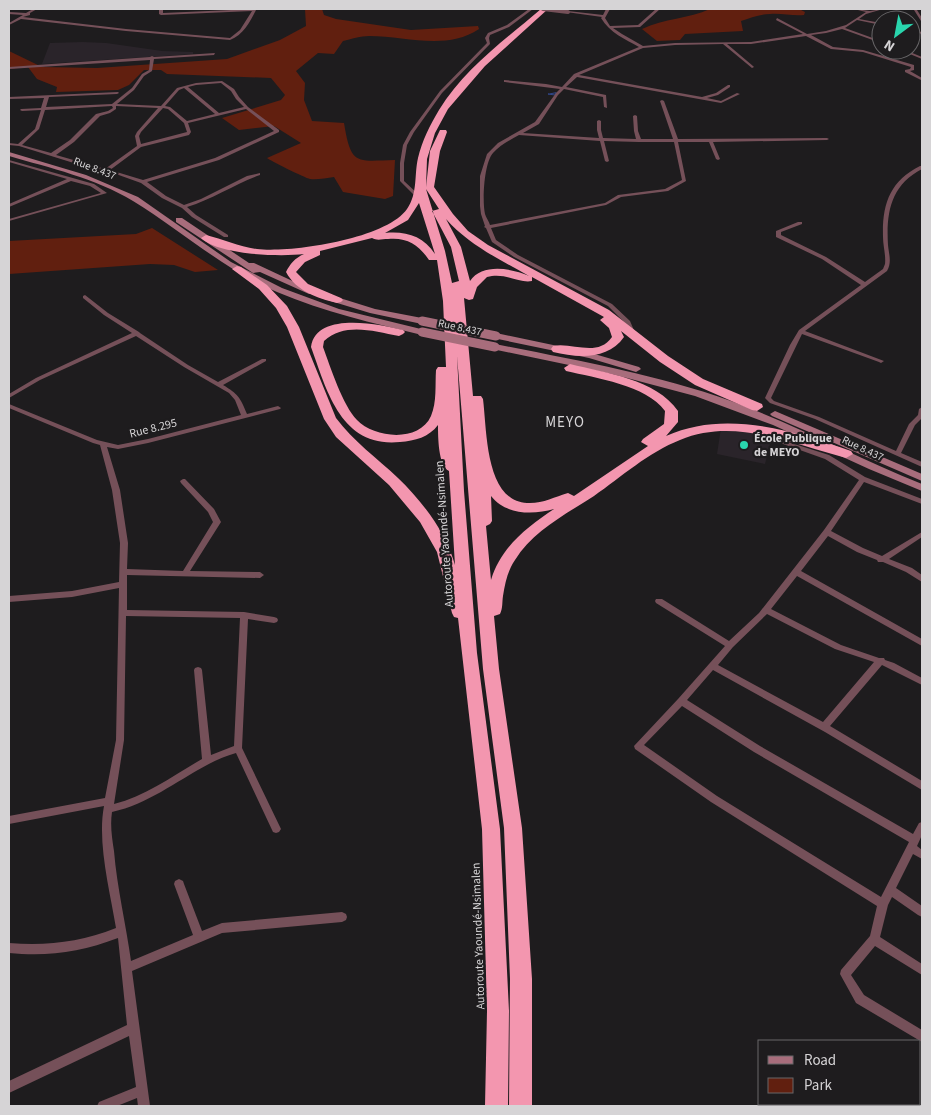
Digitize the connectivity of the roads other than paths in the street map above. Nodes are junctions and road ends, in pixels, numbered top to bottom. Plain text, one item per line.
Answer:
1 (35, 9) edge
2 (161, 9) edge
3 (531, 9) edge
4 (544, 9) edge
5 (554, 9) edge
6 (608, 9) edge
7 (657, 9) edge
8 (856, 9) edge
9 (875, 9) edge
10 (881, 9) edge
11 (908, 9) edge
12 (915, 9) edge
13 (922, 9) edge
14 (868, 11) junction
15 (9, 12) edge
16 (29, 14) junction
17 (604, 16) junction
18 (22, 18) junction
19 (777, 19) dead end
20 (856, 19) junction
21 (922, 20) edge
22 (871, 22) edge
23 (9, 24) edge
24 (610, 27) junction
25 (843, 28) junction
26 (805, 35) junction
27 (871, 38) edge
28 (723, 43) junction
29 (642, 47) junction
30 (214, 54) dead end
31 (152, 57) junction
32 (752, 67) dead end
33 (9, 68) edge
34 (575, 75) junction
35 (922, 78) edge
36 (505, 81) dead end
37 (729, 86) dead end
38 (185, 87) junction
39 (564, 88) junction
40 (117, 93) dead end
41 (738, 94) dead end
42 (47, 96) junction
43 (9, 98) edge
44 (702, 99) junction
45 (662, 100) dead end
46 (113, 105) junction
47 (163, 107) junction
48 (606, 107) dead end
49 (44, 108) junction
50 (247, 108) junction
51 (22, 110) dead end
52 (219, 115) junction
53 (635, 116) dead end
54 (599, 121) dead end
55 (186, 122) junction
56 (520, 134) junction
57 (827, 139) dead end
58 (602, 140) junction
59 (710, 140) junction
60 (639, 141) junction
61 (676, 141) junction
62 (9, 144) edge
63 (19, 145) junction
64 (139, 146) junction
65 (9, 149) edge
66 (9, 154) edge
67 (52, 154) junction
68 (718, 159) dead end
69 (9, 161) edge
70 (607, 161) dead end
71 (922, 167) edge
72 (107, 170) junction
73 (258, 174) dead end
74 (71, 179) junction
75 (142, 182) junction
76 (423, 190) junction
77 (9, 206) edge
78 (429, 206) junction
79 (184, 207) junction
80 (9, 220) edge
81 (800, 223) dead end
82 (488, 227) junction
83 (226, 236) dead end
84 (206, 238) junction
85 (433, 258) junction
86 (237, 264) junction
87 (865, 285) junction
88 (85, 297) dead end
89 (337, 300) junction
90 (308, 302) junction
91 (469, 304) junction
92 (422, 329) junction
93 (399, 332) junction
94 (802, 332) junction
95 (137, 333) junction
96 (633, 335) junction
97 (495, 344) junction
98 (557, 349) junction
99 (264, 360) dead end
100 (881, 361) dead end
101 (570, 368) junction
102 (442, 370) junction
103 (662, 377) junction
104 (219, 384) junction
105 (9, 396) edge
106 (9, 406) edge
107 (758, 407) junction
108 (278, 408) dead end
109 (922, 409) edge
110 (245, 416) junction
111 (801, 433) junction
112 (785, 443) dead end
113 (103, 445) junction
114 (846, 454) junction
115 (897, 454) junction
116 (483, 457) junction
117 (922, 465) edge
118 (922, 478) edge
119 (863, 479) junction
120 (183, 482) dead end
121 (922, 488) edge
122 (458, 492) junction
123 (922, 502) edge
124 (827, 532) junction
125 (922, 534) edge
126 (881, 560) junction
127 (482, 565) junction
128 (124, 572) junction
129 (796, 572) junction
130 (185, 574) junction
131 (260, 575) dead end
132 (922, 579) edge
133 (124, 584) junction
134 (9, 599) edge
135 (659, 602) dead end
136 (766, 610) junction
137 (122, 613) junction
138 (244, 615) junction
139 (274, 620) dead end
140 (922, 643) edge
141 (730, 645) junction
142 (469, 653) junction
143 (880, 660) junction
144 (713, 666) junction
145 (491, 669) junction
146 (198, 670) dead end
147 (922, 682) edge
148 (681, 701) junction
149 (824, 727) junction
150 (238, 748) junction
151 (207, 761) junction
152 (922, 786) edge
153 (109, 805) junction
154 (9, 820) edge
155 (922, 826) edge
156 (276, 829) dead end
157 (913, 844) junction
158 (922, 855) edge
159 (179, 884) dead end
160 (890, 890) junction
161 (883, 904) junction
162 (922, 912) edge
163 (342, 917) dead end
164 (122, 931) junction
165 (199, 937) junction
166 (874, 939) junction
167 (9, 948) edge
168 (127, 968) junction
169 (922, 970) edge
170 (133, 1028) junction
171 (922, 1036) edge
172 (9, 1087) edge
173 (141, 1091) junction
174 (103, 1106) edge
175 (144, 1106) edge
176 (496, 1106) edge
177 (520, 1106) edge

1 - 16 street
2 - 18 street
3 - 76 street
4 - 17 street, bridge
4 - 76 highway, Autoroute Yaoundé-Nsimalen
5 - 76 highway, Autoroute Yaoundé-Nsimalen
6 - 17 street
7 - 24 street
8 - 14 street
9 - 10 street
9 - 14 street
11 - 12 street
12 - 13 street
12 - 21 street
14 - 20 street
15 - 16 street
16 - 18 street
17 - 24 street
18 - 23 street
19 - 26 street
20 - 22 street
20 - 25 street
24 - 29 street
25 - 26 street
25 - 27 street
26 - 28 street
26 - 35 street
28 - 29 street
28 - 32 street
29 - 34 street
30 - 31 street
31 - 33 street
31 - 46 street
34 - 39 street
34 - 44 street
36 - 39 street
37 - 44 street
38 - 47 street
38 - 50 street
38 - 52 street
39 - 48 street
39 - 56 street
40 - 42 street
41 - 44 street
42 - 43 street
42 - 49 street
45 - 61 street
46 - 47 street
46 - 49 street
46 - 67 street
47 - 55 street
47 - 64 street
49 - 51 street
49 - 63 street
50 - 52 street
50 - 75 street
52 - 55 street
53 - 60 street
54 - 58 street
55 - 64 street
56 - 58 street
56 - 82 street
57 - 59 street
58 - 60 street
58 - 70 street
59 - 61 street
59 - 68 street
60 - 61 street
61 - 82 street
62 - 63 street
63 - 67 street
64 - 72 street
65 - 84 main road, Rue 8.437
66 - 86 main road, Rue 8.437
67 - 72 street
69 - 74 street
71 - 87 street
72 - 75 street
73 - 79 street
74 - 77 street
74 - 80 street
75 - 79 street
76 - 78 highway, Autoroute Yaoundé-Nsimalen
76 - 84 highway
76 - 96 highway
78 - 85 highway
78 - 91 highway
78 - 122 highway, Autoroute Yaoundé-Nsimalen
78 - 127 highway, Autoroute Yaoundé-Nsimalen
79 - 83 street
81 - 87 street
82 - 96 street
84 - 86 main road, Rue 8.437
85 - 89 highway
85 - 102 highway
86 - 89 main road
86 - 90 main road, Rue 8.437
86 - 92 main road, Rue 8.437
86 - 142 highway
87 - 94 street
88 - 95 street
89 - 92 main road
90 - 92 main road, Rue 8.437
90 - 93 main road
91 - 98 highway
91 - 116 highway
92 - 93 main road
92 - 97 main road
92 - 97 main road, bridge
93 - 102 highway
94 - 100 street
94 - 115 street
95 - 104 street
95 - 105 street
96 - 107 highway
97 - 98 main road
97 - 101 main road
97 - 103 main road, Rue 8.437
97 - 111 main road, Rue 8.437
98 - 103 main road
99 - 104 street
101 - 111 main road
101 - 116 highway
102 - 122 highway
103 - 107 main road, Rue 8.437
104 - 110 street
106 - 113 street, Rue 8.295
107 - 118 main road, Rue 8.437
108 - 110 street, Rue 8.295
109 - 115 street
110 - 113 street, Rue 8.295
111 - 114 main road, Rue 8.437
112 - 119 street
113 - 128 street
114 - 121 main road, Rue 8.437
114 - 145 highway
115 - 117 street
116 - 127 highway
119 - 123 street
119 - 124 street
120 - 130 street
122 - 142 highway, Autoroute Yaoundé-Nsimalen
124 - 126 street
124 - 129 street
125 - 126 street
126 - 132 street
127 - 145 highway, Autoroute Yaoundé-Nsimalen
128 - 130 street
128 - 133 street
129 - 136 street
129 - 140 street
130 - 131 street
133 - 134 street
133 - 137 street
135 - 141 street
136 - 141 street
136 - 143 street
137 - 138 street
137 - 153 street
138 - 139 street
138 - 150 street
141 - 144 street
142 - 176 highway, Autoroute Yaoundé-Nsimalen
143 - 147 street
143 - 149 street
144 - 148 street
144 - 149 street
145 - 177 highway, Autoroute Yaoundé-Nsimalen
146 - 151 street
148 - 157 street
148 - 161 street
149 - 152 street
150 - 151 street
150 - 156 street
151 - 153 street
153 - 154 street
153 - 164 street
155 - 157 street
157 - 158 street
157 - 160 street
159 - 165 street
160 - 161 street
160 - 162 street
161 - 166 street
163 - 165 street
164 - 167 street
164 - 168 street
165 - 168 street
166 - 169 street
166 - 171 street
168 - 170 street
170 - 172 street
170 - 173 street
173 - 174 street
173 - 175 street

